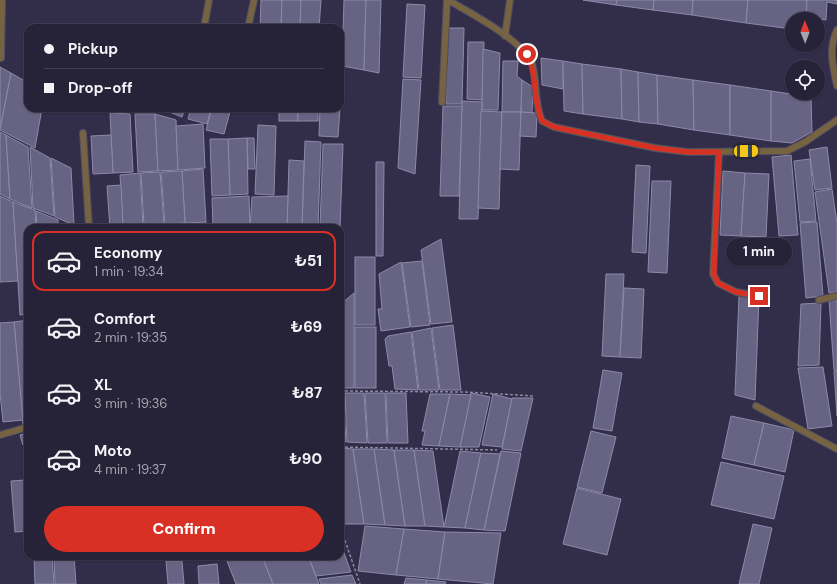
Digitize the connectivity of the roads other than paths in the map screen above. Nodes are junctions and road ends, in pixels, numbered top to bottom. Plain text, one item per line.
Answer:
1 (2, 0) edge
2 (209, 0) edge
3 (254, 0) edge
4 (448, 0) edge
5 (510, 0) edge
6 (205, 24) edge
7 (249, 24) edge
8 (837, 30) edge
9 (505, 36) junction
10 (1, 58) edge
11 (837, 86) edge
12 (442, 102) dead end
13 (837, 120) edge
14 (83, 133) dead end
15 (719, 152) junction
16 (89, 224) edge
17 (759, 296) dead end
18 (837, 296) edge
19 (818, 300) dead end
20 (756, 406) dead end
21 (24, 428) edge
22 (0, 434) edge
23 (837, 449) edge

1 - 10 street
2 - 6 street
3 - 7 street
4 - 9 street
4 - 12 street
5 - 9 street
8 - 11 street
9 - 15 street
13 - 15 street
14 - 16 street
15 - 17 street
18 - 19 street
20 - 23 street
21 - 22 street

